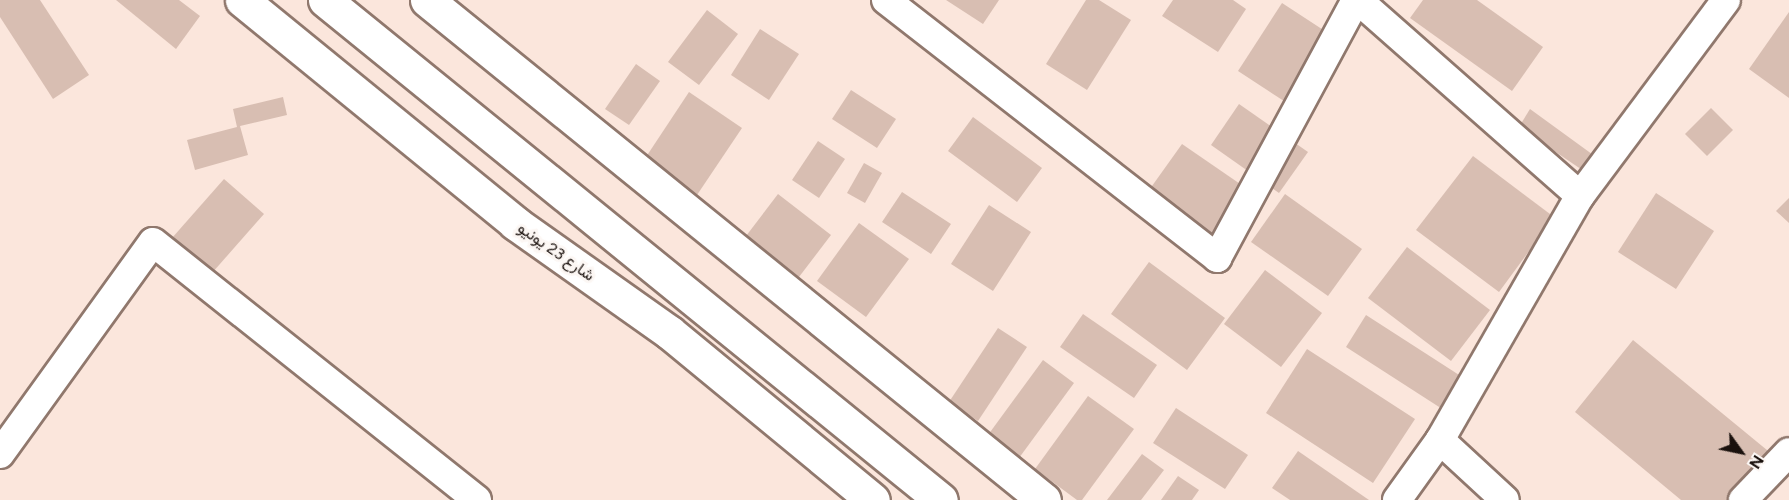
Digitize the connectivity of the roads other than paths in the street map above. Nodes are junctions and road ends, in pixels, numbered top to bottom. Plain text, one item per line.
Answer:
1 (242, 0) edge
2 (325, 0) edge
3 (427, 0) edge
4 (885, 0) edge
5 (1357, 0) edge
6 (1726, 0) edge
7 (1580, 196) junction
8 (1440, 440) junction
9 (1789, 452) edge
10 (0, 454) edge
11 (477, 500) edge
12 (873, 500) edge
13 (941, 500) edge
14 (1044, 500) edge
15 (1397, 500) edge
16 (1505, 500) edge
17 (1743, 500) edge

1 - 12 street, شارع 23 يونيو
2 - 13 street
3 - 14 street
4 - 5 street
5 - 7 street
6 - 7 street
7 - 8 street
8 - 15 street
8 - 16 street
9 - 17 street
10 - 11 street

